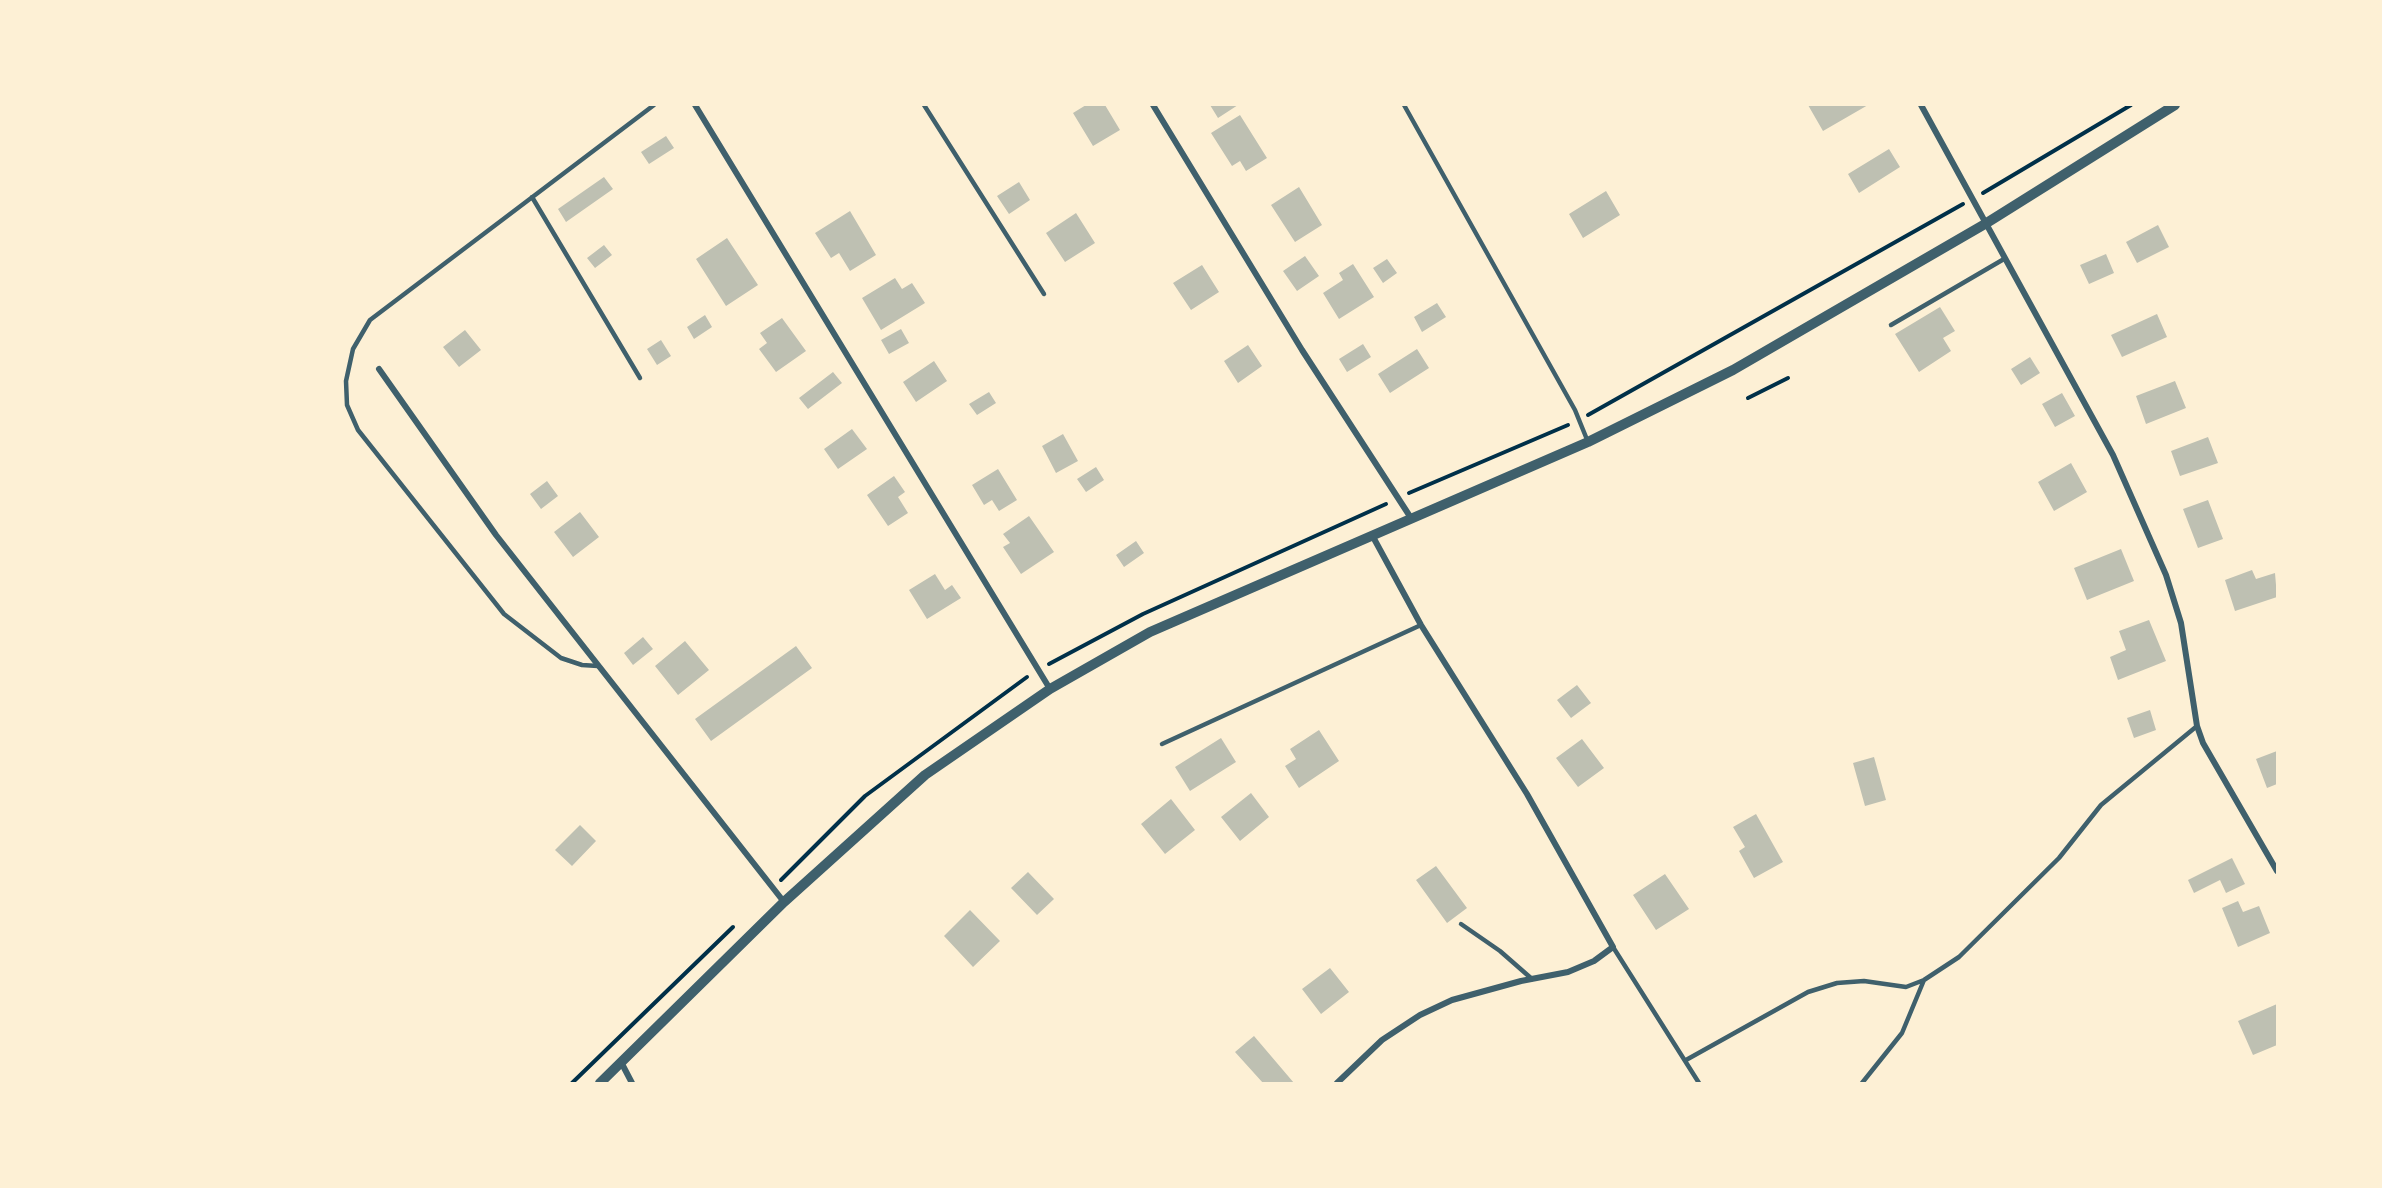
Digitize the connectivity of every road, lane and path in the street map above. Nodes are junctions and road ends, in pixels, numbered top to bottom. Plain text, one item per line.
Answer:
1 (654, 105) edge
2 (695, 105) edge
3 (924, 105) edge
4 (1153, 105) edge
5 (1404, 105) edge
6 (1921, 105) edge
7 (2131, 105) edge
8 (2175, 105) edge
9 (532, 197) junction
10 (1973, 200) junction
11 (1985, 224) junction
12 (2004, 259) junction
13 (1044, 294) dead end
14 (1891, 325) dead end
15 (379, 369) dead end
16 (640, 378) dead end
17 (1788, 378) dead end
18 (1748, 398) dead end
19 (1579, 420) junction
20 (1588, 442) junction
21 (1397, 498) junction
22 (1411, 518) junction
23 (1372, 535) junction
24 (1421, 625) junction
25 (599, 666) junction
26 (1050, 689) junction
27 (2197, 726) junction
28 (1162, 744) dead end
29 (2277, 871) edge
30 (784, 902) junction
31 (1461, 924) dead end
32 (1613, 947) junction
33 (1533, 979) junction
34 (1924, 980) junction
35 (1686, 1060) junction
36 (621, 1062) junction
37 (600, 1083) edge
38 (632, 1083) edge
39 (1337, 1083) edge
40 (1699, 1083) edge
41 (1862, 1083) edge

1 - 9 lane
2 - 26 street
3 - 13 lane
4 - 21 street
5 - 19 lane
6 - 10 street
7 - 10 path
8 - 11 street
9 - 16 lane
9 - 25 lane
10 - 11 street
10 - 19 path
11 - 12 street
11 - 20 street
12 - 14 lane
12 - 27 street
15 - 25 street
17 - 18 path
19 - 20 lane
19 - 21 path
20 - 22 street
21 - 22 street
22 - 23 street
23 - 24 street
23 - 26 street
24 - 28 lane
24 - 32 street
25 - 30 street
26 - 30 street
27 - 29 street
27 - 34 lane
30 - 36 street
31 - 33 lane
32 - 33 street
32 - 35 lane
33 - 39 street
34 - 35 lane
34 - 41 lane
35 - 40 lane
36 - 37 street
36 - 38 street

